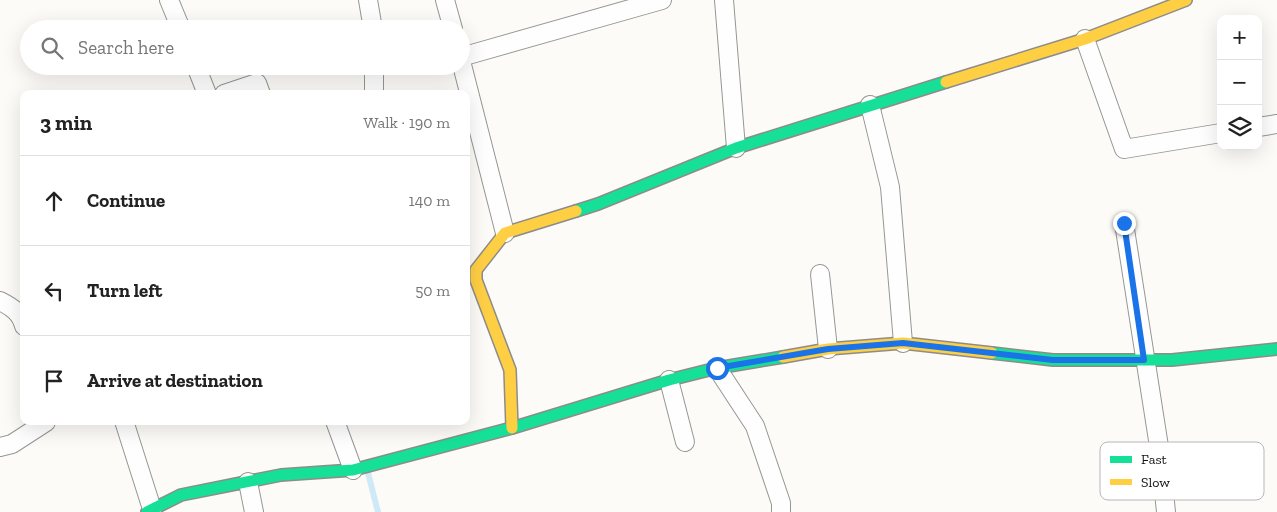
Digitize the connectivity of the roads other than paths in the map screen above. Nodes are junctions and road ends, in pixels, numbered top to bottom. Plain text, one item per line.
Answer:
1 (169, 0) edge
2 (368, 0) edge
3 (445, 0) edge
4 (662, 0) edge
5 (724, 0) edge
6 (1186, 0) edge
7 (177, 20) edge
8 (371, 20) edge
9 (451, 20) edge
10 (1084, 39) junction
11 (470, 56) edge
12 (200, 75) edge
13 (374, 75) edge
14 (465, 75) edge
15 (205, 90) edge
16 (236, 90) edge
17 (260, 90) edge
18 (374, 90) edge
19 (469, 90) edge
20 (470, 95) edge
21 (870, 105) junction
22 (1277, 124) edge
23 (1262, 126) edge
24 (1217, 134) edge
25 (736, 148) junction
26 (1124, 223) dead end
27 (505, 233) junction
28 (820, 274) dead end
29 (0, 301) edge
30 (20, 316) edge
31 (903, 343) junction
32 (828, 349) junction
33 (1277, 349) edge
34 (1144, 360) junction
35 (717, 368) junction
36 (669, 380) junction
37 (42, 425) edge
38 (125, 425) edge
39 (336, 425) edge
40 (512, 428) junction
41 (685, 442) dead end
42 (1158, 442) edge
43 (0, 447) edge
44 (353, 470) junction
45 (248, 482) junction
46 (150, 510) edge
47 (254, 512) edge
48 (781, 512) edge

1 - 7 street
2 - 8 street
3 - 9 street
4 - 11 street
5 - 25 street
6 - 10 street
10 - 21 street
10 - 24 street
12 - 15 street
13 - 18 street
14 - 19 street
16 - 17 street
20 - 27 street
21 - 25 street
21 - 31 street
22 - 23 street
25 - 27 street
26 - 34 street
27 - 40 street
28 - 32 street
29 - 30 street
31 - 32 street
31 - 34 street
32 - 35 street
33 - 34 street
34 - 42 street
35 - 36 street
35 - 48 street
36 - 40 street
36 - 41 street
37 - 43 street
38 - 46 street
39 - 44 street
40 - 44 street
44 - 45 street
45 - 46 street
45 - 47 street

